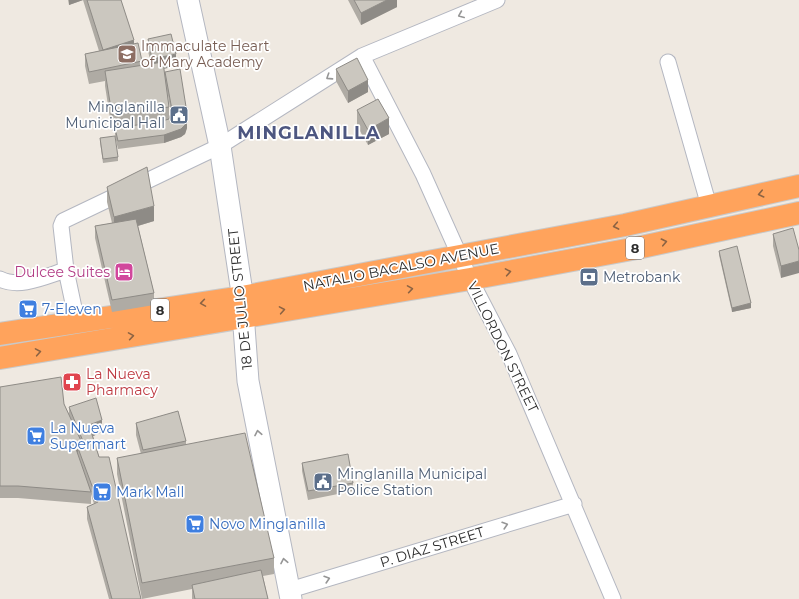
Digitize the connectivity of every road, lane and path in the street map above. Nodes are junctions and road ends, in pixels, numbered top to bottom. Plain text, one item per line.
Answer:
1 (188, 0) edge
2 (496, 0) edge
3 (362, 56) junction
4 (668, 62) dead end
5 (220, 146) junction
6 (799, 186) edge
7 (709, 206) junction
8 (799, 213) edge
9 (460, 256) junction
10 (66, 270) junction
11 (0, 279) edge
12 (470, 279) junction
13 (243, 307) junction
14 (77, 322) junction
15 (0, 334) edge
16 (0, 358) edge
17 (574, 504) junction
18 (290, 595) edge
19 (613, 599) edge

1 - 5 street, 18 DE JULIO STREET
2 -> 3 street
3 -> 5 street
3 - 9 street, VILLORDON STREET
4 - 7 street
5 - 10 street
5 - 13 street, 18 DE JULIO STREET
6 -> 7 highway, NATALIO BACALSO AVENUE / 8
7 -> 9 highway, NATALIO BACALSO AVENUE / 8
12 -> 8 highway, NATALIO BACALSO AVENUE / 8
9 - 12 street, VILLORDON STREET
9 - 13 highway, NATALIO BACALSO AVENUE / 8
10 - 11 street
10 - 14 street
13 -> 12 highway, NATALIO BACALSO AVENUE / 8
12 - 17 street, VILLORDON STREET
13 -> 14 highway, NATALIO BACALSO AVENUE / 8
16 -> 13 highway, NATALIO BACALSO AVENUE / 8
18 -> 13 street, 18 DE JULIO STREET
14 - 15 highway, NATALIO BACALSO AVENUE / 8
18 -> 17 street, P. DIAZ STREET
17 - 19 street, VILLORDON STREET

